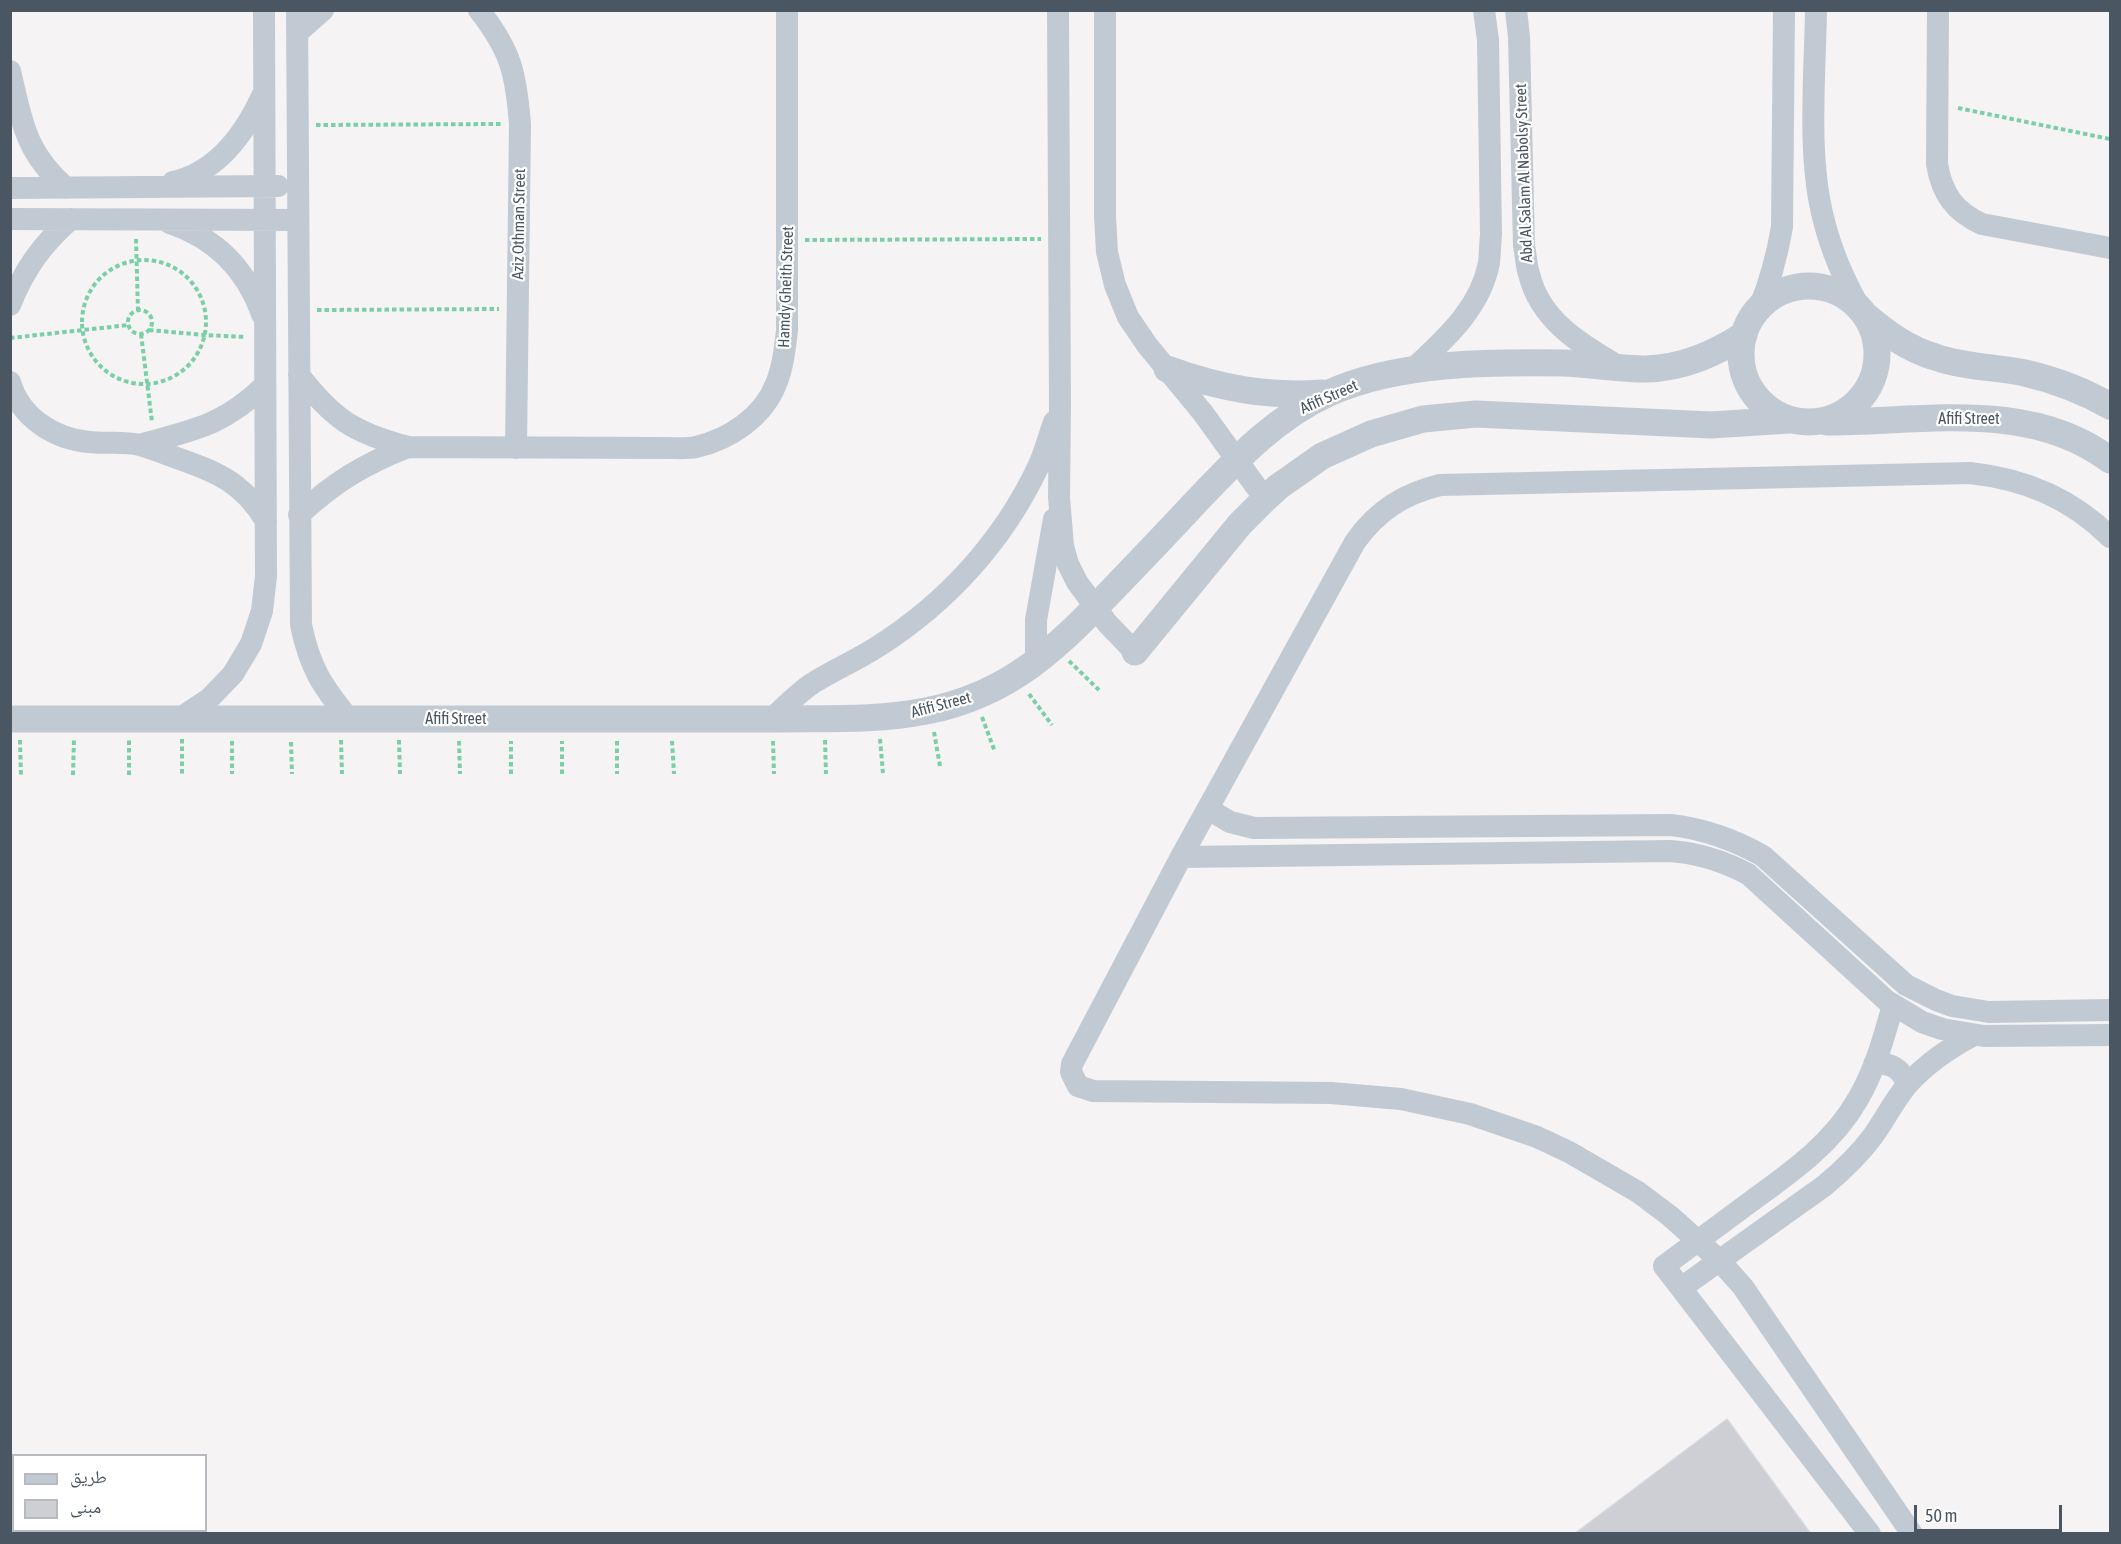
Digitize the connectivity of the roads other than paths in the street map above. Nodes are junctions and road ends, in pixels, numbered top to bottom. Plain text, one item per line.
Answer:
1 (264, 10) edge
2 (323, 10) edge
3 (479, 10) edge
4 (787, 10) edge
5 (1058, 10) edge
6 (1105, 10) edge
7 (1484, 10) edge
8 (1516, 10) edge
9 (1784, 10) edge
10 (1816, 10) edge
11 (1938, 10) edge
12 (297, 22) edge
13 (10, 71) edge
14 (264, 92) junction
15 (264, 186) junction
16 (298, 186) junction
17 (154, 187) junction
18 (10, 188) edge
19 (66, 188) junction
20 (10, 219) edge
21 (70, 219) junction
22 (160, 219) junction
23 (265, 220) junction
24 (298, 220) junction
25 (2110, 248) edge
26 (10, 305) edge
27 (1759, 309) junction
28 (1863, 313) junction
29 (265, 330) junction
30 (1744, 334) junction
31 (1619, 367) junction
32 (1167, 369) junction
33 (1412, 370) junction
34 (298, 375) junction
35 (10, 382) edge
36 (265, 385) junction
37 (1329, 393) junction
38 (1060, 406) junction
39 (2110, 406) edge
40 (1789, 420) junction
41 (1820, 422) junction
42 (147, 443) junction
43 (408, 447) junction
44 (516, 448) junction
45 (1236, 460) junction
46 (2110, 460) edge
47 (1059, 497) junction
48 (1265, 499) junction
49 (299, 515) junction
50 (266, 521) junction
51 (2110, 537) edge
52 (1095, 608) junction
53 (1135, 652) joint
54 (1036, 662) junction
55 (15, 719) edge
56 (180, 719) junction
57 (345, 719) junction
58 (772, 719) junction
59 (1208, 809) junction
60 (1230, 822) junction
61 (1671, 825) junction
62 (1670, 851) junction
63 (1226, 856) junction
64 (1181, 857) junction
65 (1893, 1005) junction
66 (2110, 1010) edge
67 (1974, 1035) junction
68 (2110, 1035) edge
69 (1874, 1064) junction
70 (1907, 1085) junction
71 (1699, 1240) junction
72 (1719, 1260) junction
73 (1681, 1288) junction
74 (1870, 1533) edge
75 (1912, 1533) edge

1 - 14 street
2 - 12 street
3 - 44 street, Aziz Othman Street
4 - 44 street, Hamdy Gheith Street
5 - 38 street
6 - 32 street
7 - 33 street, Abd Al Salam Al Nabolsy Street
8 - 31 street, Abd Al Salam Al Nabolsy Street
9 - 27 street
10 - 28 street
11 - 25 street
12 - 16 street
13 - 19 street
14 - 15 street
14 - 17 street
15 - 16 street
15 - 17 street
15 - 23 street
16 - 24 street
17 - 19 street
18 - 19 street
20 - 21 street
21 - 22 street
21 - 26 street
22 - 23 street
22 - 29 street
23 - 24 street
23 - 29 street
24 - 34 street
27 - 28 street
27 - 30 street
28 - 39 street
28 - 41 street
29 - 36 street
30 - 31 street, Afifi Street
30 - 40 street
31 - 33 street, Afifi Street
32 - 37 street
32 - 45 street
33 - 37 street, Afifi Street
34 - 43 street, Hamdy Gheith Street
34 - 49 street
35 - 42 street
36 - 42 street
36 - 50 street
37 - 45 street, Afifi Street
38 - 47 street
38 - 58 street
40 - 41 street
40 - 48 street
41 - 46 street, Afifi Street
42 - 50 street
43 - 44 street, Hamdy Gheith Street
43 - 49 street, Hamdy Gheith Street
45 - 48 street
45 - 52 street, Afifi Street
47 - 52 street
47 - 54 street
48 - 53 street
49 - 57 street
50 - 56 street
51 - 59 street
52 - 53 street
52 - 54 street, Afifi Street
54 - 58 street, Afifi Street
55 - 56 street, Afifi Street
56 - 57 street, Afifi Street
57 - 58 street, Afifi Street
59 - 60 street
59 - 64 street
60 - 61 street
60 - 63 street
61 - 62 street
61 - 66 street
62 - 63 street
62 - 65 street
63 - 64 street
64 - 71 street
65 - 67 street
65 - 69 street
67 - 68 street
67 - 70 street
69 - 70 street
69 - 71 street
70 - 72 street
71 - 72 street
71 - 73 street
72 - 73 street
72 - 75 street
73 - 74 street

